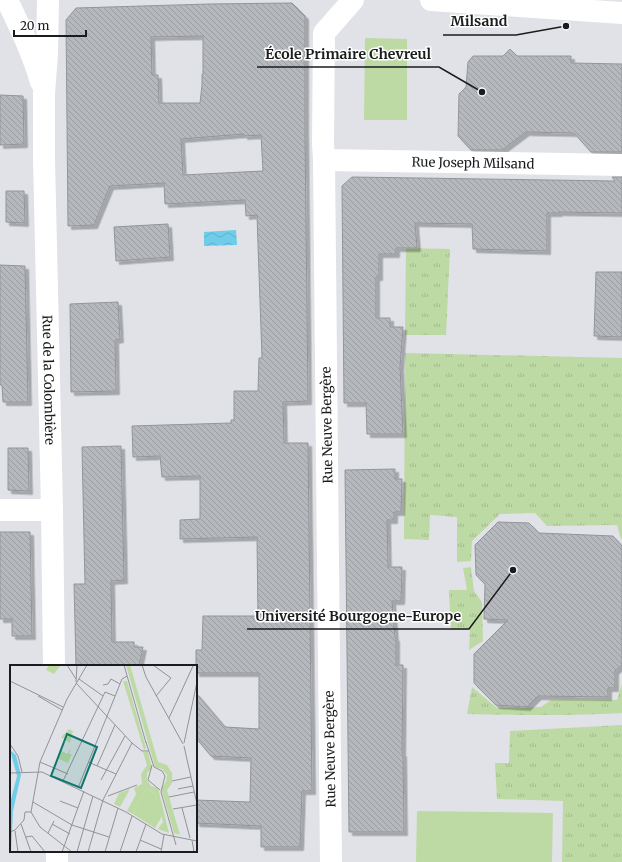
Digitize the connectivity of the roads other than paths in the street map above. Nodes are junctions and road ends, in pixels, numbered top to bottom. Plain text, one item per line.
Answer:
1 (7, 0) edge
2 (48, 0) edge
3 (353, 0) edge
4 (431, 0) edge
5 (622, 12) edge
6 (44, 93) junction
7 (324, 160) junction
8 (622, 165) edge
9 (0, 510) edge
10 (52, 510) junction
11 (54, 665) edge
12 (332, 862) edge

1 - 6 street, Rue de la Colombière
2 - 6 street, Rue de la Colombière
3 - 7 street, Rue Neuve Bergère
4 - 5 street
6 - 10 street, Rue de la Colombière
7 - 8 street, Rue Joseph Milsand
7 - 12 street, Rue Neuve Bergère
9 - 10 street
10 - 11 street, Rue de la Colombière

